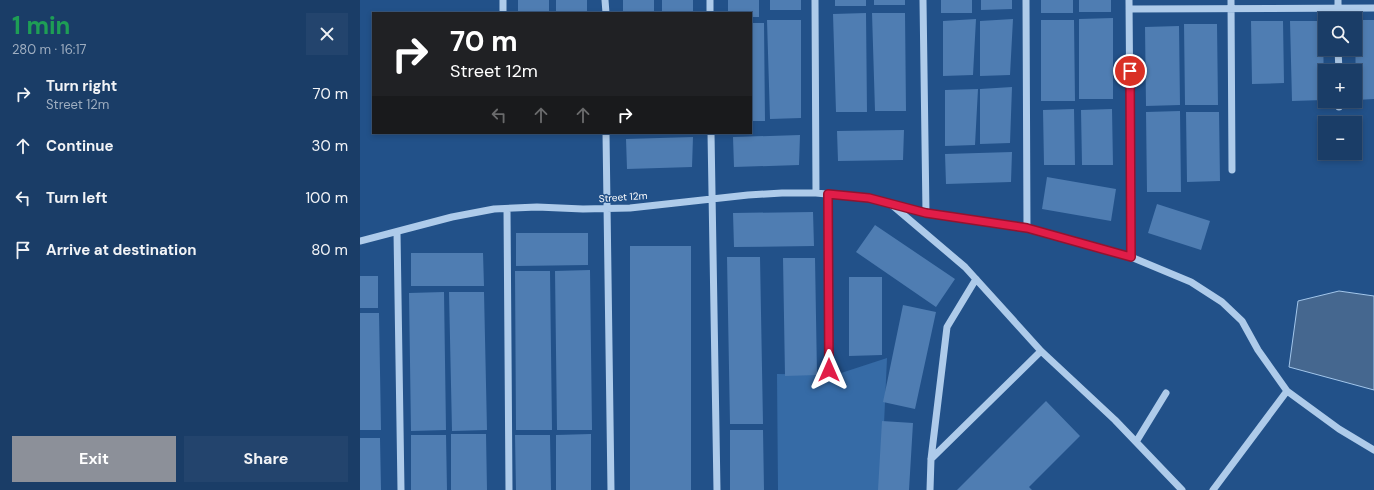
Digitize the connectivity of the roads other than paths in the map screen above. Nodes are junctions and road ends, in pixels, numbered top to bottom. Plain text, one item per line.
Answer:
1 (502, 0) edge
2 (605, 0) edge
3 (710, 0) edge
4 (815, 0) edge
5 (923, 0) edge
6 (1026, 0) edge
7 (1129, 0) edge
8 (1231, 0) edge
9 (1338, 4) edge
10 (1231, 8) junction
11 (1374, 8) edge
12 (1130, 9) junction
13 (503, 12) edge
14 (606, 12) edge
15 (710, 12) edge
16 (606, 134) edge
17 (711, 134) edge
18 (1232, 170) dead end
19 (816, 193) junction
20 (828, 194) junction
21 (712, 198) junction
22 (890, 204) junction
23 (607, 208) junction
24 (508, 209) junction
25 (926, 213) junction
26 (1027, 228) junction
27 (398, 232) junction
28 (360, 241) edge
29 (1131, 257) junction
30 (976, 279) junction
31 (1041, 351) junction
32 (829, 370) dead end
33 (1287, 391) junction
34 (1166, 394) dead end
35 (1136, 442) junction
36 (1374, 450) edge
37 (931, 459) junction
38 (401, 490) edge
39 (509, 490) edge
40 (611, 490) edge
41 (717, 490) edge
42 (930, 490) edge
43 (1182, 490) edge
44 (1213, 490) edge

1 - 13 street
2 - 14 street
3 - 15 street
4 - 19 street
5 - 25 street
6 - 26 street
7 - 12 street
8 - 10 street
9 - 10 street
9 - 11 street
10 - 12 street
10 - 18 street
12 - 29 street
16 - 23 street
17 - 21 street
19 - 20 street, Street 12m
19 - 21 street, Street 12m
20 - 22 street, Street 12m
20 - 32 street
21 - 23 street, Street 12m
21 - 41 street
22 - 25 street, Street 12m
22 - 30 street
23 - 24 street, Street 12m
23 - 40 street
24 - 27 street, Street 12m
24 - 39 street
25 - 26 street, Street 12m
26 - 29 street, Street 12m
27 - 28 street, Street 12m
27 - 38 street
29 - 33 street, Street 12m
30 - 31 street
30 - 37 street
31 - 35 street
31 - 37 street
33 - 36 street, Street 12m
33 - 44 street
34 - 35 street
35 - 43 street
37 - 42 street

